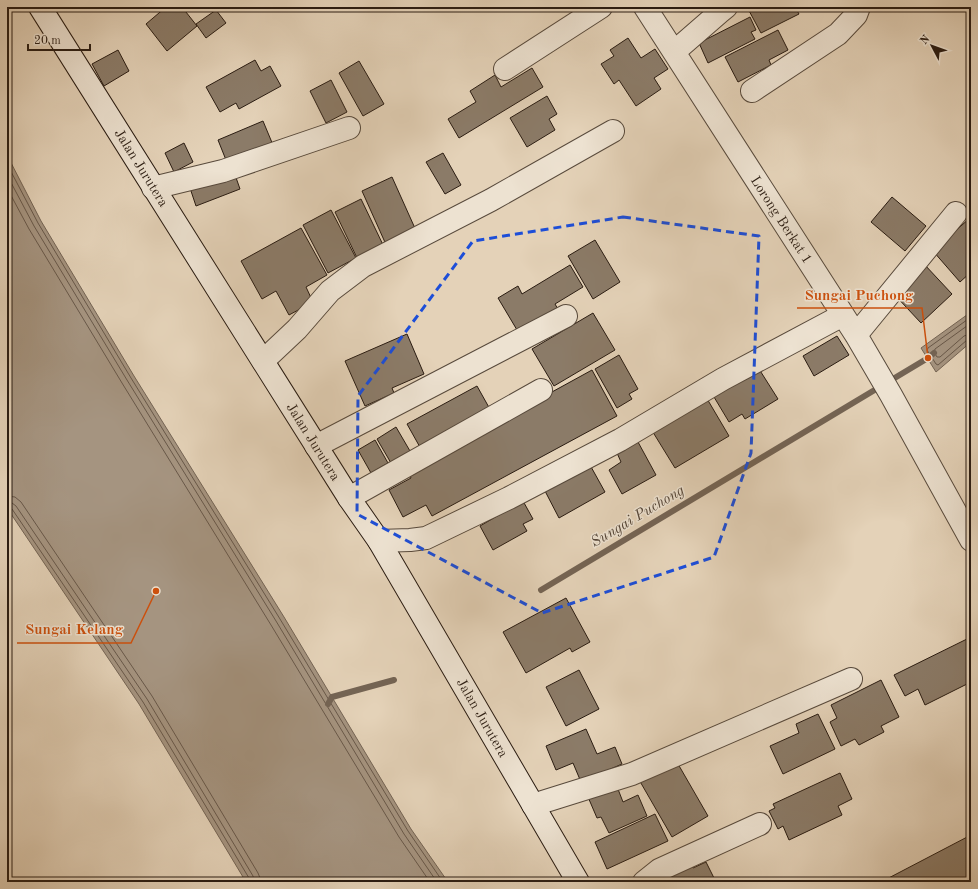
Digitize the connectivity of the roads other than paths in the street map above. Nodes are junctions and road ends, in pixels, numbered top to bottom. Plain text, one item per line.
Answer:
1 (601, 7) edge
2 (645, 7) edge
3 (726, 7) edge
4 (859, 7) edge
5 (41, 8) edge
6 (674, 52) junction
7 (505, 69) dead end
8 (752, 91) dead end
9 (349, 128) dead end
10 (613, 131) dead end
11 (153, 188) junction
12 (956, 213) dead end
13 (842, 315) junction
14 (566, 316) dead end
15 (856, 335) junction
16 (263, 362) junction
17 (541, 390) dead end
18 (316, 446) junction
19 (349, 498) junction
20 (971, 540) edge
21 (379, 541) junction
22 (851, 679) dead end
23 (533, 805) junction
24 (760, 824) dead end
25 (578, 882) edge
26 (644, 882) edge

1 - 7 street
2 - 6 street, Lorong Berkat 1
3 - 6 street
4 - 8 street
5 - 11 street, Jalan Jurutera
6 - 13 street, Lorong Berkat 1
9 - 11 street
10 - 16 street
11 - 16 street, Jalan Jurutera
12 - 15 street
13 - 15 street, Lorong Berkat 1
13 - 21 street
14 - 18 street
15 - 20 street, Lorong Berkat 1
16 - 18 street, Jalan Jurutera
17 - 19 street
18 - 19 street, Jalan Jurutera
19 - 21 street, Jalan Jurutera
21 - 23 street, Jalan Jurutera
22 - 23 street
23 - 25 street, Jalan Jurutera
24 - 26 street

